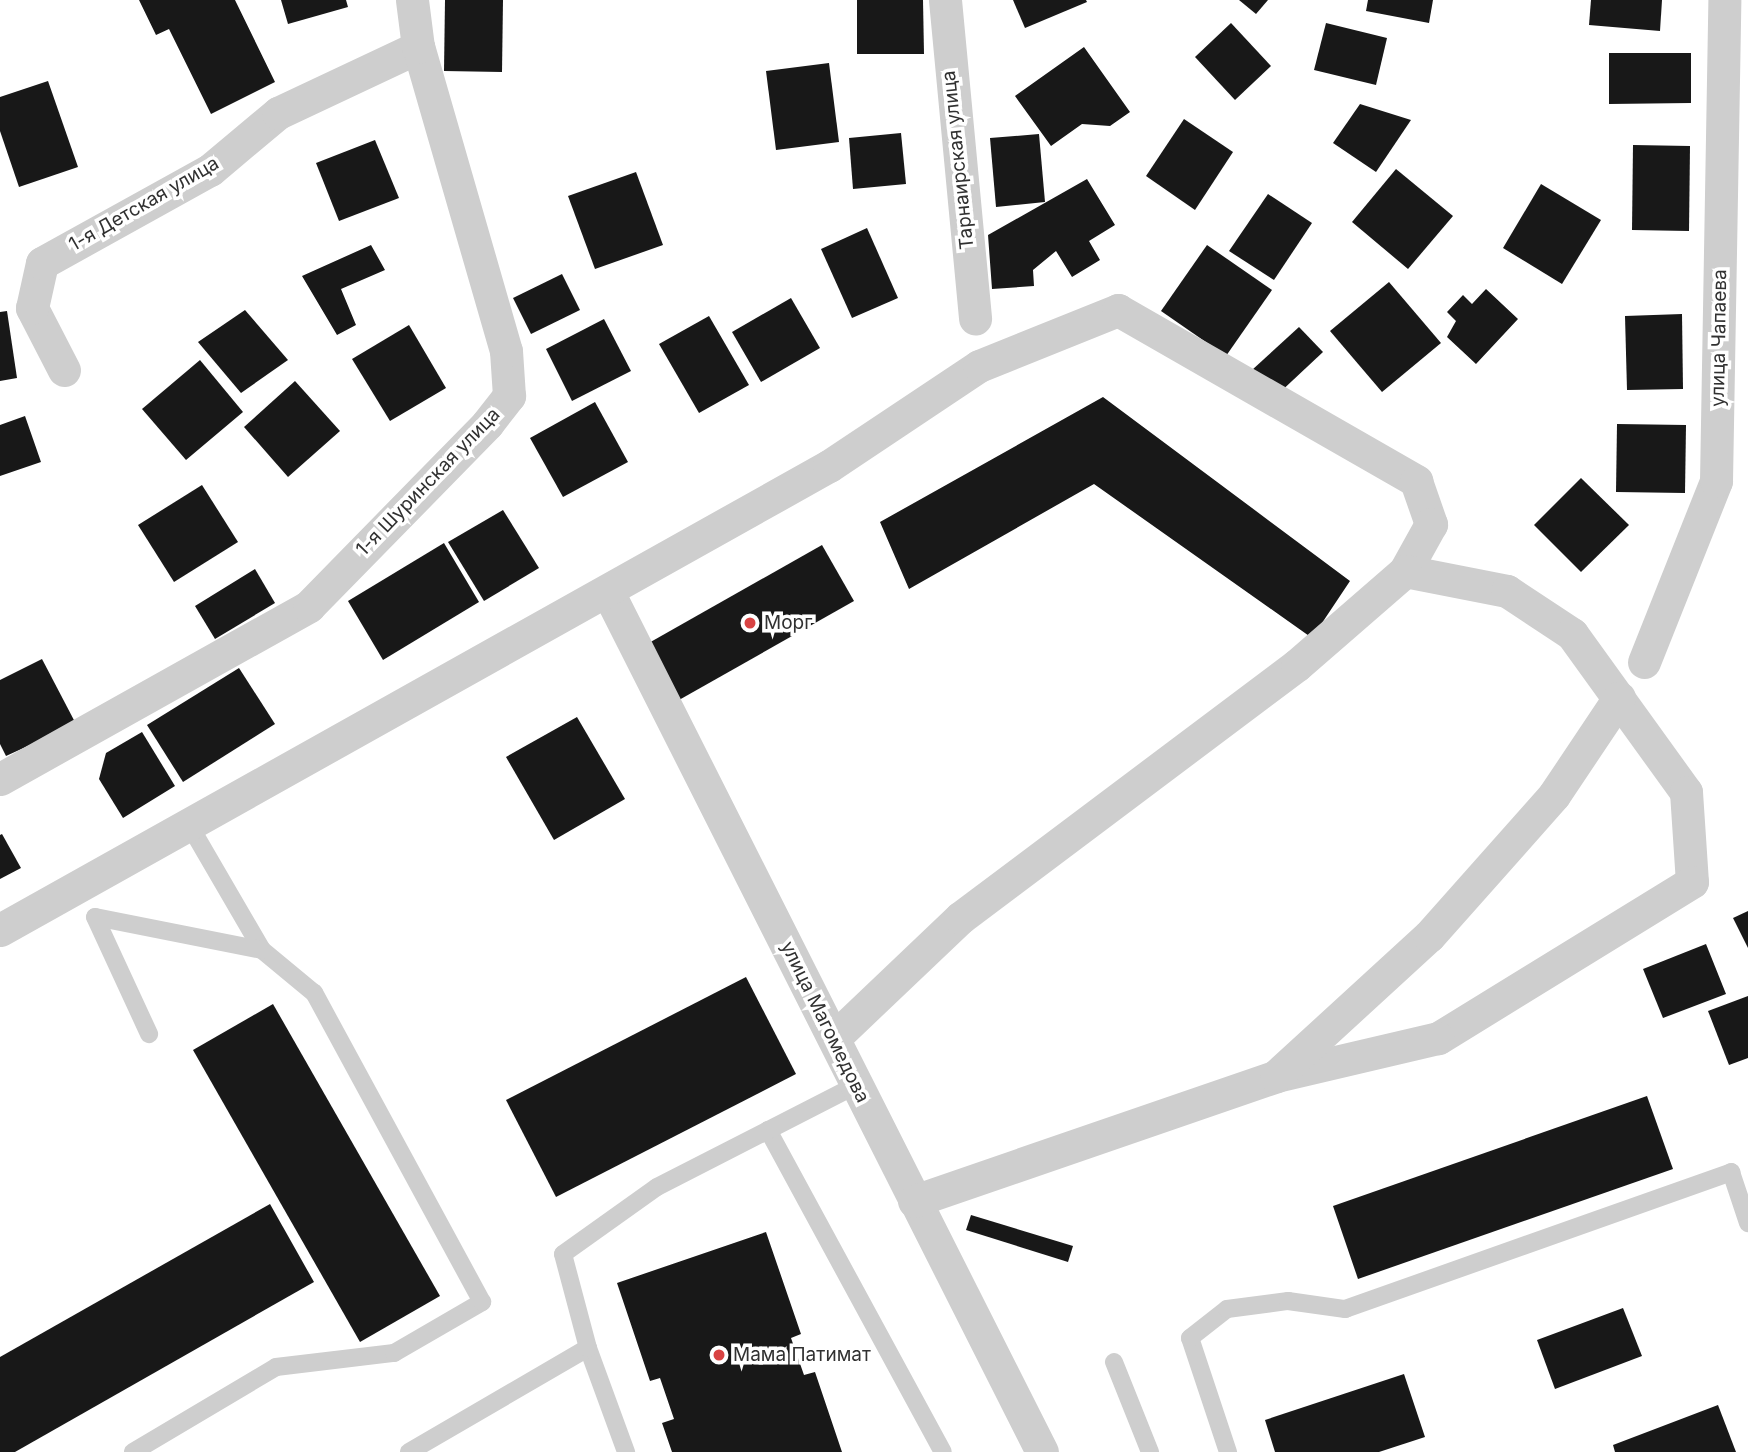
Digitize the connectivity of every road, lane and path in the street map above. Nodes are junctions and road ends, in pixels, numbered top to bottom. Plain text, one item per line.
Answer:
1 (412, 0) edge
2 (945, 0) edge
3 (1724, 0) edge
4 (418, 47) junction
5 (975, 319) dead end
6 (64, 370) dead end
7 (1405, 571) junction
8 (608, 592) junction
9 (1644, 662) dead end
10 (1619, 698) junction
11 (0, 779) edge
12 (188, 823) junction
13 (0, 930) edge
14 (262, 950) junction
15 (149, 1034) dead end
16 (835, 1037) junction
17 (1276, 1076) junction
18 (856, 1085) junction
19 (768, 1130) junction
20 (914, 1201) junction
21 (1748, 1223) edge
22 (588, 1348) junction
23 (1114, 1362) dead end
24 (133, 1452) edge
25 (409, 1452) edge
26 (626, 1452) edge
27 (943, 1452) edge
28 (1042, 1452) edge
29 (1150, 1452) edge
30 (1228, 1452) edge

1 - 4 street, 1-я Шуринская улица
2 - 5 street, Тарнаирская улица
3 - 9 street, улица Чапаева
4 - 6 street, 1-я Детская улица
4 - 11 street, 1-я Шуринская улица
7 - 8 street
7 - 10 street
7 - 16 street
8 - 12 street
8 - 16 street, улица Магомедова
10 - 17 street
10 - 17 street
12 - 13 street
12 - 14 lane
14 - 15 lane
14 - 24 lane
16 - 18 street, улица Магомедова
17 - 20 street
18 - 19 lane
18 - 20 street, улица Магомедова
19 - 22 lane
19 - 27 lane
20 - 28 street, улица Магомедова
21 - 30 lane
22 - 25 lane
22 - 26 lane
23 - 29 lane

